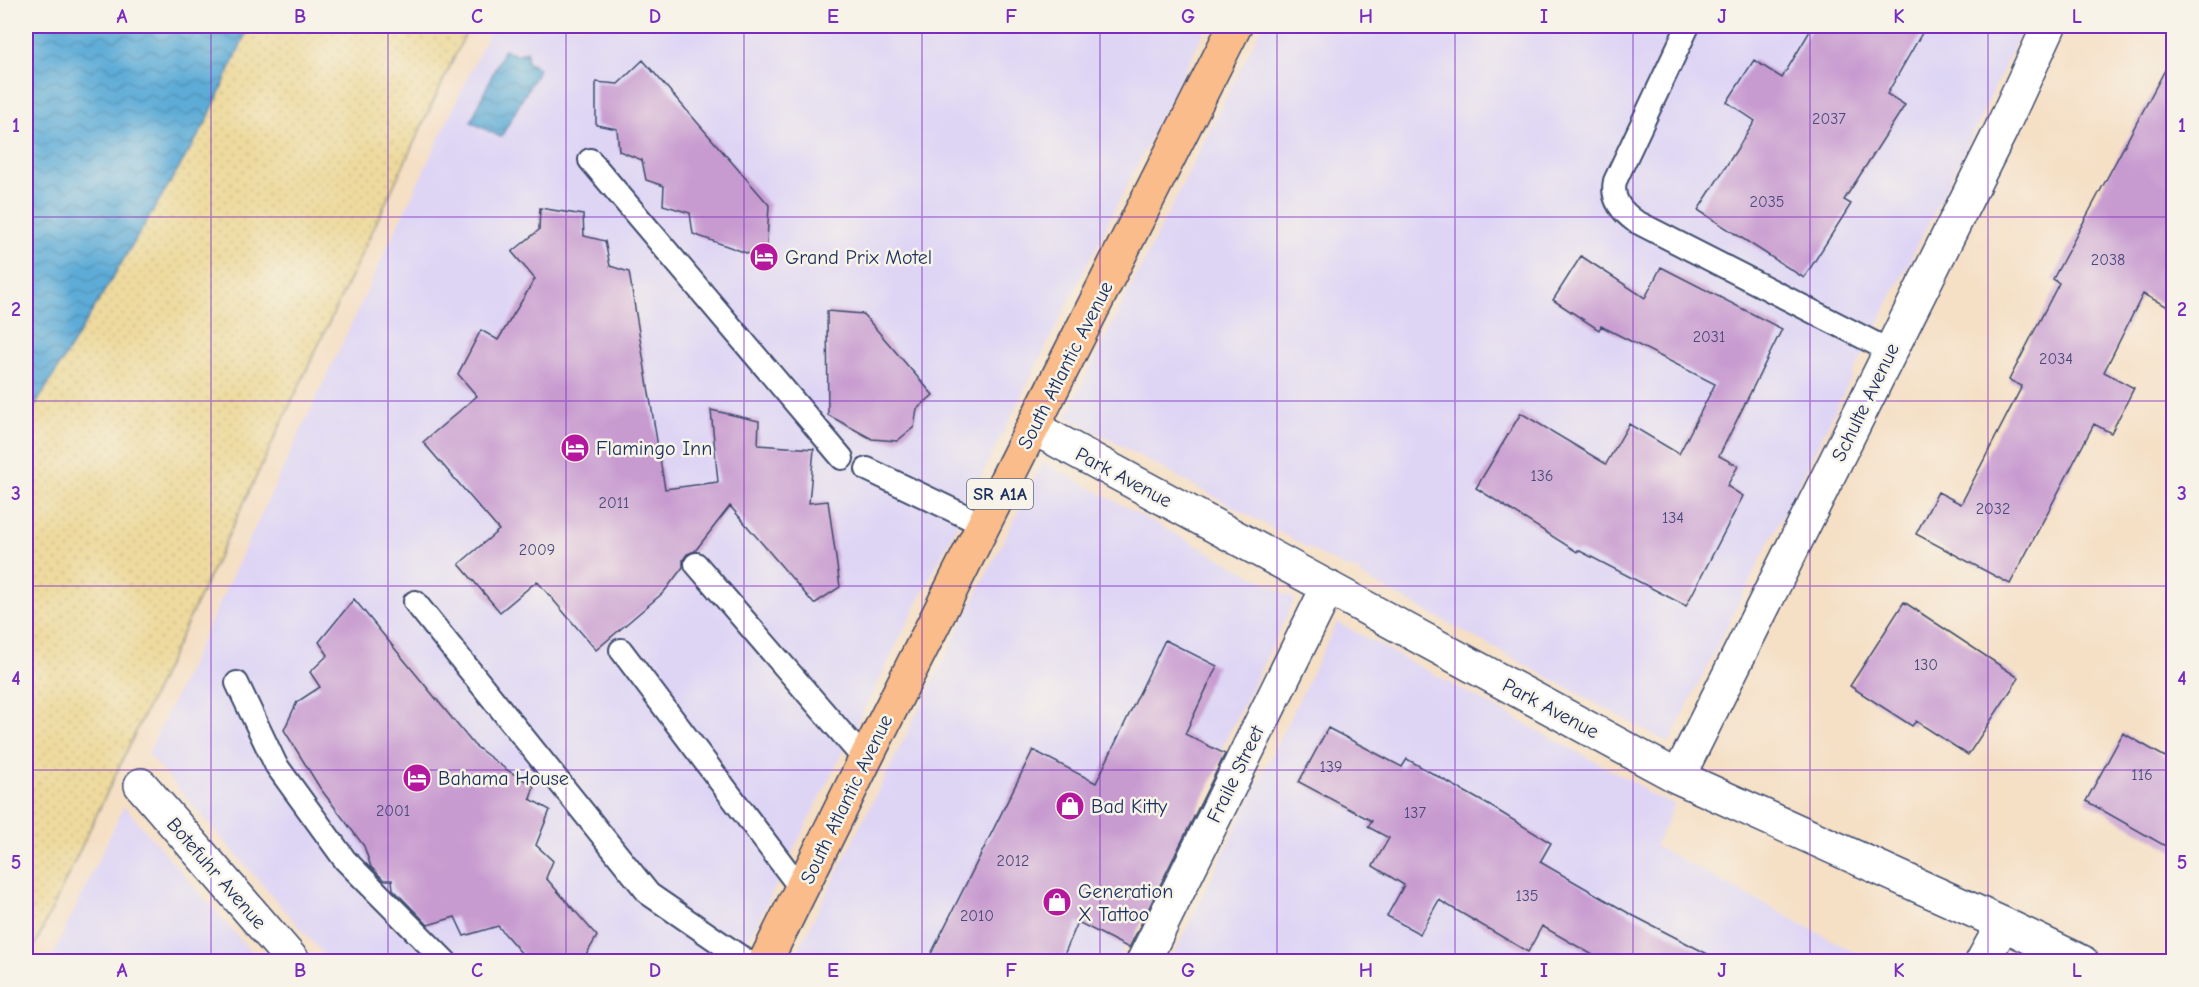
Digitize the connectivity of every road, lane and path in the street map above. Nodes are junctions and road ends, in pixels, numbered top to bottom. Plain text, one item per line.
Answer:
1 (1235, 26) edge
2 (1688, 26) edge
3 (2049, 26) edge
4 (590, 160) dead end
5 (1890, 351) junction
6 (1034, 428) junction
7 (842, 458) dead end
8 (867, 470) dead end
9 (984, 525) junction
10 (696, 564) dead end
11 (1328, 587) junction
12 (415, 602) dead end
13 (621, 650) dead end
14 (237, 683) dead end
15 (865, 760) junction
16 (1678, 777) junction
17 (141, 784) dead end
18 (801, 889) junction
19 (2003, 924) junction
20 (294, 962) edge
21 (446, 962) edge
22 (748, 962) edge
23 (765, 962) edge
24 (1143, 962) edge
25 (1982, 962) edge
26 (2082, 962) edge

1 - 6 main road, South Atlantic Avenue / SR A1A
2 - 5 lane
3 - 5 street, Schulte Avenue
4 - 7 lane
5 - 16 street, Schulte Avenue
6 - 9 main road, South Atlantic Avenue / SR A1A
6 - 11 street, Park Avenue
8 - 9 lane
9 - 15 main road, South Atlantic Avenue / SR A1A
10 - 15 lane
11 - 16 street, Park Avenue
11 - 24 street, Fraile Street
12 - 22 lane
13 - 18 lane
14 - 21 lane
15 - 18 main road, South Atlantic Avenue / SR A1A
16 - 19 street, Park Avenue
17 - 20 street, Botefuhr Avenue
18 - 23 main road, South Atlantic Avenue / SR A1A
19 - 25 street
19 - 26 street, Park Avenue

